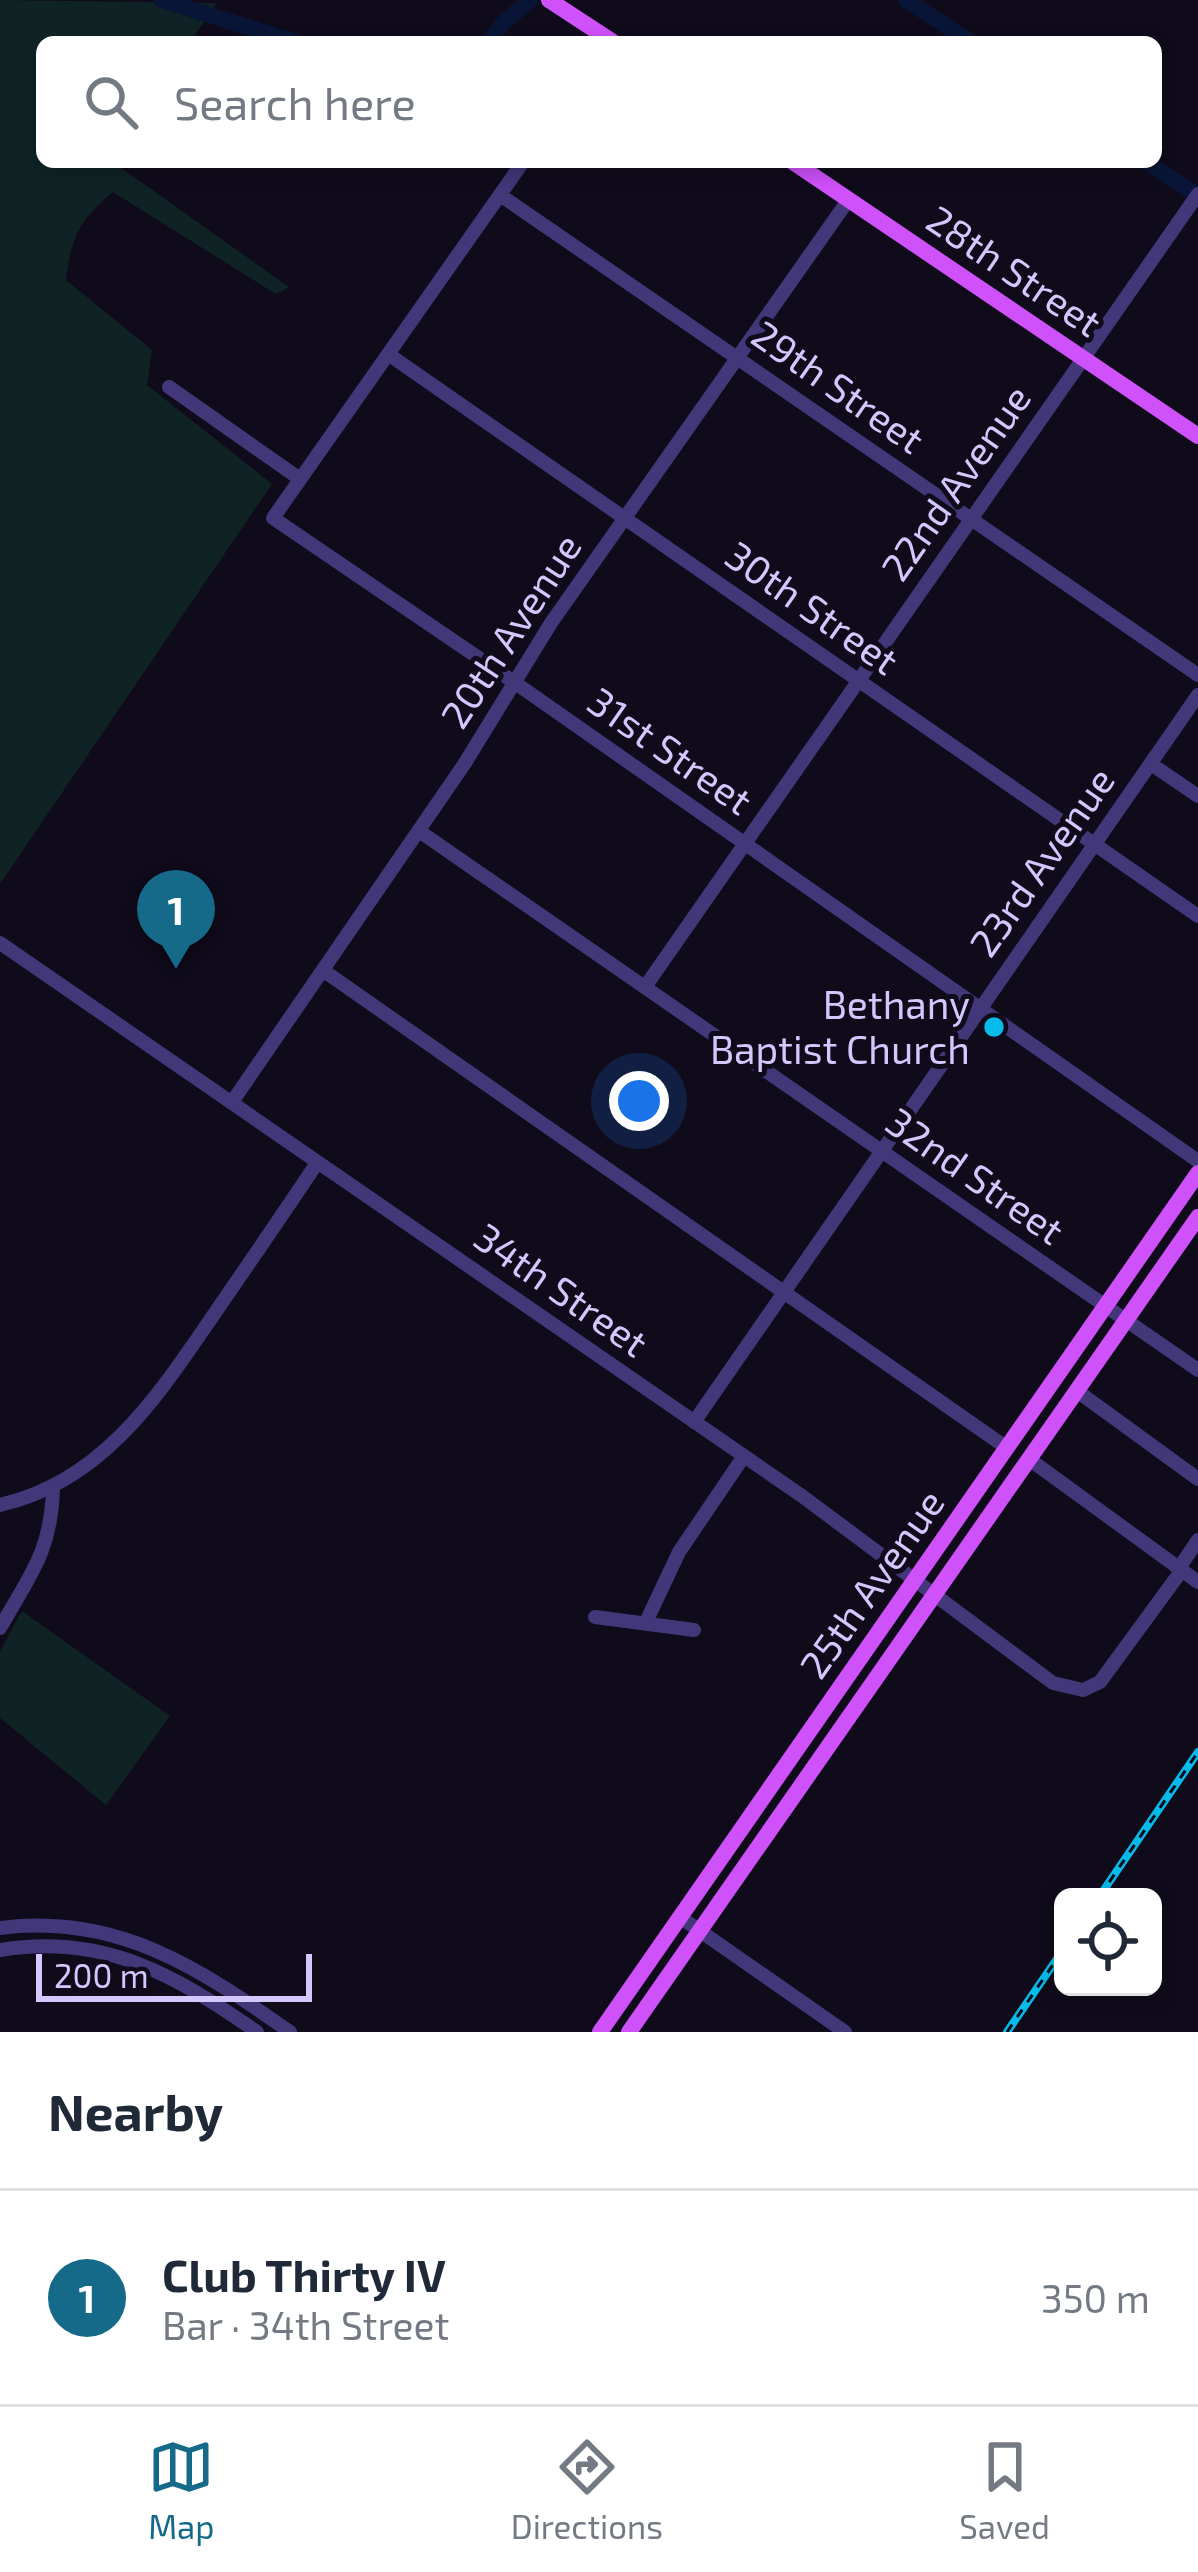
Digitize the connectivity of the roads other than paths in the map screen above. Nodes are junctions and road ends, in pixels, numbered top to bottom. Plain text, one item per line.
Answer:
1 (551, 2) edge
2 (602, 36) edge
3 (520, 168) edge
4 (802, 168) edge
5 (1198, 194) edge
6 (500, 195) junction
7 (849, 200) junction
8 (388, 354) junction
9 (1084, 357) junction
10 (737, 358) junction
11 (169, 387) dead end
12 (1198, 436) edge
13 (300, 479) junction
14 (624, 518) junction
15 (972, 520) junction
16 (1198, 676) edge
17 (859, 681) junction
18 (514, 682) junction
19 (1198, 695) edge
20 (1151, 764) junction
21 (1198, 796) edge
22 (419, 831) junction
23 (1095, 844) junction
24 (745, 845) junction
25 (1198, 916) edge
26 (0, 943) edge
27 (323, 971) junction
28 (645, 987) junction
29 (980, 1009) junction
30 (232, 1102) junction
31 (882, 1151) junction
32 (1198, 1161) edge
33 (317, 1162) junction
34 (1198, 1173) edge
35 (1198, 1216) edge
36 (784, 1292) junction
37 (1106, 1306) junction
38 (1126, 1320) junction
39 (1198, 1370) edge
40 (1077, 1391) junction
41 (694, 1422) junction
42 (1007, 1448) junction
43 (744, 1456) junction
44 (1029, 1459) junction
45 (1198, 1479) edge
46 (53, 1489) junction
47 (0, 1505) edge
48 (1198, 1540) edge
49 (1181, 1569) junction
50 (917, 1579) junction
51 (1198, 1582) edge
52 (937, 1593) junction
53 (595, 1617) dead end
54 (646, 1622) junction
55 (0, 1628) edge
56 (694, 1630) dead end
57 (680, 1917) junction
58 (0, 1928) edge
59 (700, 1931) junction
60 (0, 1950) edge
61 (257, 2032) edge
62 (290, 2032) edge
63 (600, 2032) edge
64 (629, 2032) edge
65 (845, 2032) edge

1 - 2 main road
3 - 6 street
4 - 7 main road, 28th Street
5 - 9 street, 22nd Avenue
6 - 8 street
6 - 10 street, 29th Street
7 - 9 main road, 28th Street
7 - 10 street, 20th Avenue
8 - 13 street
8 - 14 street, 30th Street
9 - 12 main road, 28th Street
9 - 15 street, 22nd Avenue
10 - 14 street, 20th Avenue
10 - 15 street, 29th Street
11 - 13 street
13 - 18 street, 31st Street
14 - 17 street, 30th Street
14 - 18 street, 20th Avenue
15 - 16 street, 29th Street
15 - 17 street, 22nd Avenue
17 - 23 street, 30th Street
17 - 24 street, 22nd Avenue
18 - 22 street, 20th Avenue
18 - 24 street, 31st Street
19 - 20 street, 23rd Avenue
20 - 21 street
20 - 23 street, 23rd Avenue
22 - 27 street, 20th Avenue
22 - 28 street, 32nd Street
23 - 25 street, 30th Street
23 - 29 street, 23rd Avenue
24 - 28 street, 22nd Avenue
24 - 29 street, 31st Street
26 - 30 street, 34th Street
27 - 30 street, 20th Avenue
27 - 36 street
28 - 31 street, 32nd Street
29 - 31 street, 23rd Avenue
29 - 32 street, 31st Street
30 - 33 street, 34th Street
31 - 36 street, 23rd Avenue
31 - 37 street, 32nd Street
33 - 41 street, 34th Street
33 - 46 street
34 - 37 main road, 25th Avenue
35 - 38 main road, 25th Avenue
36 - 41 street, 23rd Avenue
36 - 42 street
37 - 38 street, 32nd Street
37 - 42 main road, 25th Avenue
38 - 39 street, 32nd Street
38 - 40 main road, 25th Avenue
40 - 44 main road, 25th Avenue
40 - 45 street
41 - 43 street, 34th Street
42 - 50 main road, 25th Avenue
43 - 50 street, 34th Street
43 - 54 street
44 - 49 street
44 - 52 main road, 25th Avenue
46 - 47 street
46 - 55 street
48 - 49 street
49 - 51 street
49 - 52 street, 34th Street
50 - 52 street, 34th Street
50 - 57 main road, 25th Avenue
52 - 59 main road, 25th Avenue
53 - 54 street
54 - 56 street
57 - 59 street
57 - 63 main road, 25th Avenue
58 - 62 street
59 - 64 main road, 25th Avenue
59 - 65 street
60 - 61 street

